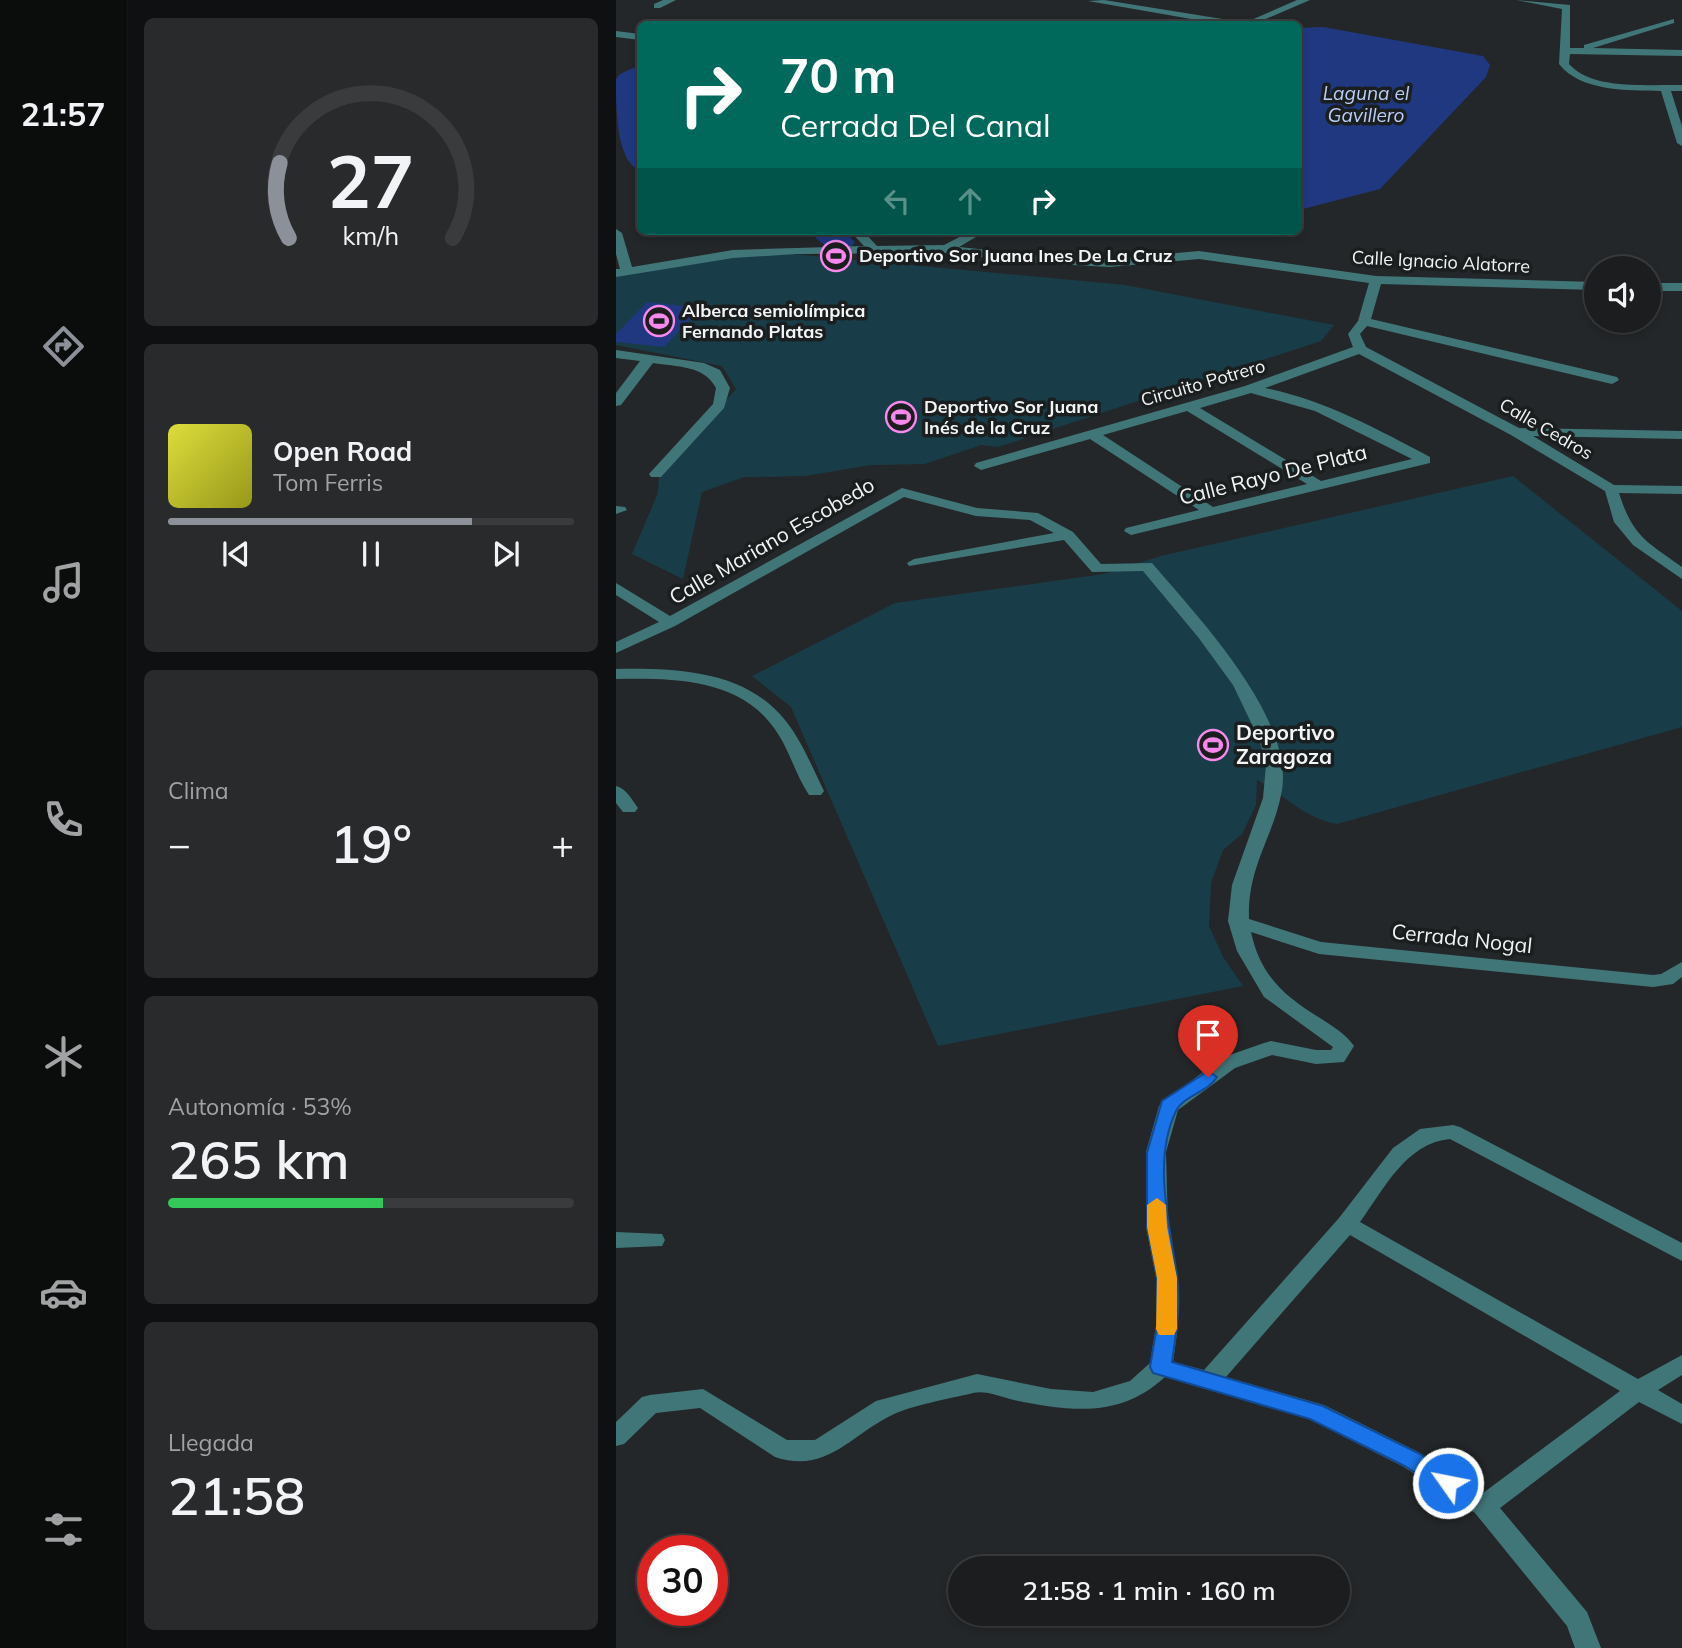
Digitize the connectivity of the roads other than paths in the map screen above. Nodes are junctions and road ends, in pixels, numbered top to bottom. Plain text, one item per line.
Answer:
1 (671, 0) edge
2 (1305, 0) edge
3 (1521, 0) edge
4 (1527, 0) edge
5 (1093, 1) edge
6 (657, 6) dead end
7 (1216, 21) edge
8 (1254, 21) edge
9 (1671, 21) dead end
10 (616, 34) edge
11 (637, 37) edge
12 (1564, 51) junction
13 (1682, 53) edge
14 (1665, 88) junction
15 (1682, 88) edge
16 (1682, 143) edge
17 (616, 233) edge
18 (860, 235) edge
19 (972, 235) edge
20 (873, 249) junction
21 (946, 249) junction
22 (622, 272) edge
23 (1376, 280) junction
24 (1584, 286) edge
25 (1661, 287) edge
26 (1682, 287) edge
27 (1364, 321) junction
28 (1360, 349) junction
29 (616, 354) edge
30 (649, 359) junction
31 (1612, 380) dead end
32 (1250, 389) junction
33 (616, 402) edge
34 (1188, 405) junction
35 (1516, 432) junction
36 (1090, 433) junction
37 (1682, 435) edge
38 (981, 466) dead end
39 (656, 474) dead end
40 (1318, 485) junction
41 (1611, 489) junction
42 (1682, 490) edge
43 (1211, 512) junction
44 (1131, 531) dead end
45 (1068, 536) junction
46 (914, 563) dead end
47 (1682, 574) edge
48 (616, 588) edge
49 (670, 623) junction
50 (616, 648) edge
51 (616, 674) edge
52 (616, 791) edge
53 (815, 791) dead end
54 (629, 808) dead end
55 (1237, 921) junction
56 (1682, 968) edge
57 (1348, 1224) junction
58 (616, 1240) edge
59 (654, 1240) dead end
60 (1682, 1253) edge
61 (1682, 1364) edge
62 (1161, 1367) junction
63 (1210, 1379) junction
64 (1637, 1391) junction
65 (1682, 1415) edge
66 (616, 1437) edge
67 (1484, 1506) junction
68 (1588, 1648) edge

1 - 6 street
2 - 8 street
3 - 4 street
4 - 12 street
5 - 7 street
9 - 12 street
10 - 11 street
12 - 13 street
12 - 14 street
14 - 15 street
14 - 16 street
17 - 22 street
18 - 20 street
19 - 21 street
20 - 21 street, Calle Ignacio Alatorre
20 - 22 street, Calle Ignacio Alatorre
21 - 23 street, Calle Ignacio Alatorre
23 - 24 street, Calle Ignacio Alatorre
23 - 27 street
25 - 26 street
27 - 28 street
27 - 31 street
28 - 32 street, Circuito Potrero
28 - 35 street, Calle Cedros
29 - 30 street
30 - 33 street
30 - 39 street
32 - 34 street, Circuito Potrero
32 - 40 street, Calle Rayo De Plata
34 - 36 street, Circuito Potrero
34 - 40 street
35 - 37 street
35 - 41 street, Calle Cedros
36 - 38 street, Circuito Potrero
36 - 43 street
40 - 43 street, Calle Rayo De Plata
41 - 42 street
41 - 47 street
43 - 44 street, Calle Rayo De Plata
45 - 46 street
45 - 49 street, Calle Mariano Escobedo
45 - 55 street, Calle Mariano Escobedo
48 - 49 street
49 - 50 street, Calle Mariano Escobedo
51 - 53 street
52 - 54 street
55 - 56 street, Cerrada Nogal
55 - 62 street
57 - 60 street
57 - 63 street
57 - 64 street
58 - 59 street
61 - 64 street
62 - 63 street
62 - 66 street
63 - 67 street
64 - 65 street
64 - 67 street
67 - 68 street

